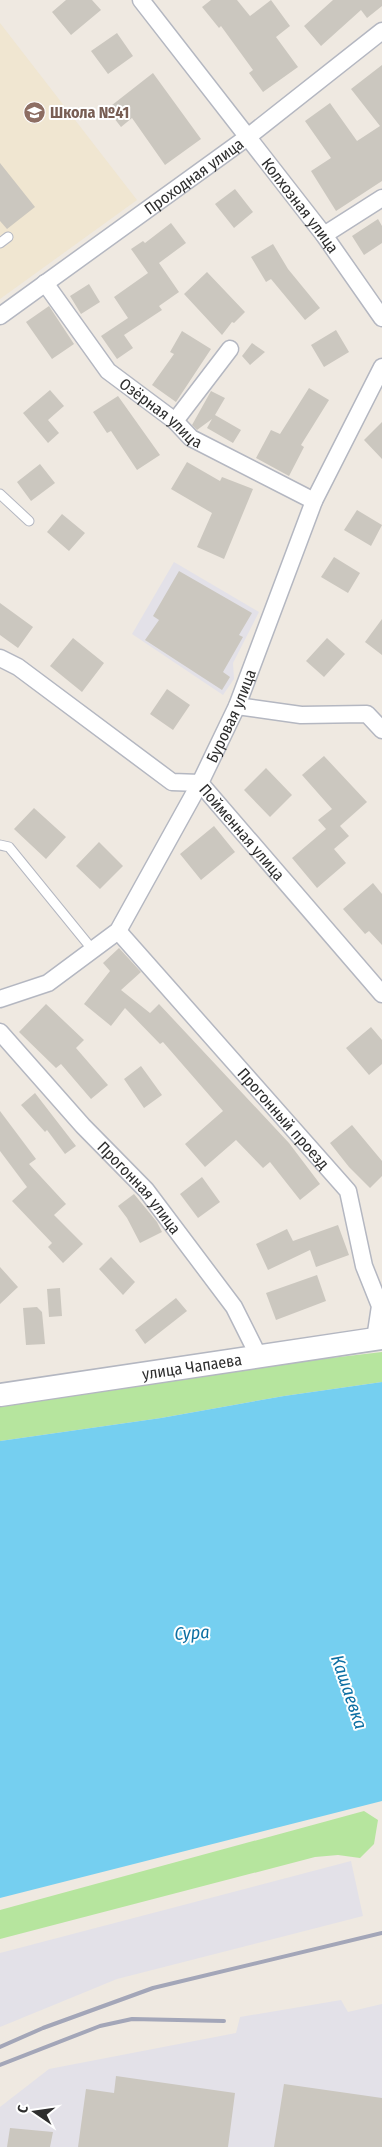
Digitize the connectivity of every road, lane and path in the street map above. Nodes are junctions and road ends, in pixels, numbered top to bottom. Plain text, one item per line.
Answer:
1 (142, 0) edge
2 (382, 31) edge
3 (249, 136) junction
4 (382, 198) edge
5 (324, 235) junction
6 (8, 237) dead end
7 (0, 243) edge
8 (45, 283) junction
9 (0, 316) edge
10 (382, 318) edge
11 (230, 349) dead end
12 (382, 367) edge
13 (175, 421) junction
14 (0, 494) edge
15 (314, 501) junction
16 (29, 521) dead end
17 (0, 658) edge
18 (237, 706) junction
19 (382, 730) edge
20 (200, 784) junction
21 (0, 845) edge
22 (118, 931) junction
23 (92, 949) junction
24 (382, 994) edge
25 (0, 999) edge
26 (0, 1032) edge
27 (378, 1338) edge
28 (259, 1357) junction
29 (0, 1395) edge

1 - 3 street, Колхозная улица
2 - 3 street, Проходная улица
3 - 5 street, Колхозная улица
3 - 8 street, Проходная улица
4 - 5 street
5 - 10 street, Колхозная улица
6 - 7 lane
8 - 9 street, Проходная улица
8 - 13 street, Озёрная улица
11 - 13 street
12 - 15 street, Буровая улица
13 - 15 street, Озёрная улица
14 - 16 lane
15 - 18 street, Буровая улица
17 - 20 street, Пойменная улица
18 - 19 street
18 - 20 street, Буровая улица
20 - 22 street, Буровая улица
20 - 24 street, Пойменная улица
21 - 23 lane
22 - 23 street, Буровая улица
22 - 27 street, Прогонный проезд
23 - 25 street, Буровая улица
26 - 28 street, Прогонная улица
27 - 28 street, улица Чапаева
28 - 29 street, улица Чапаева

